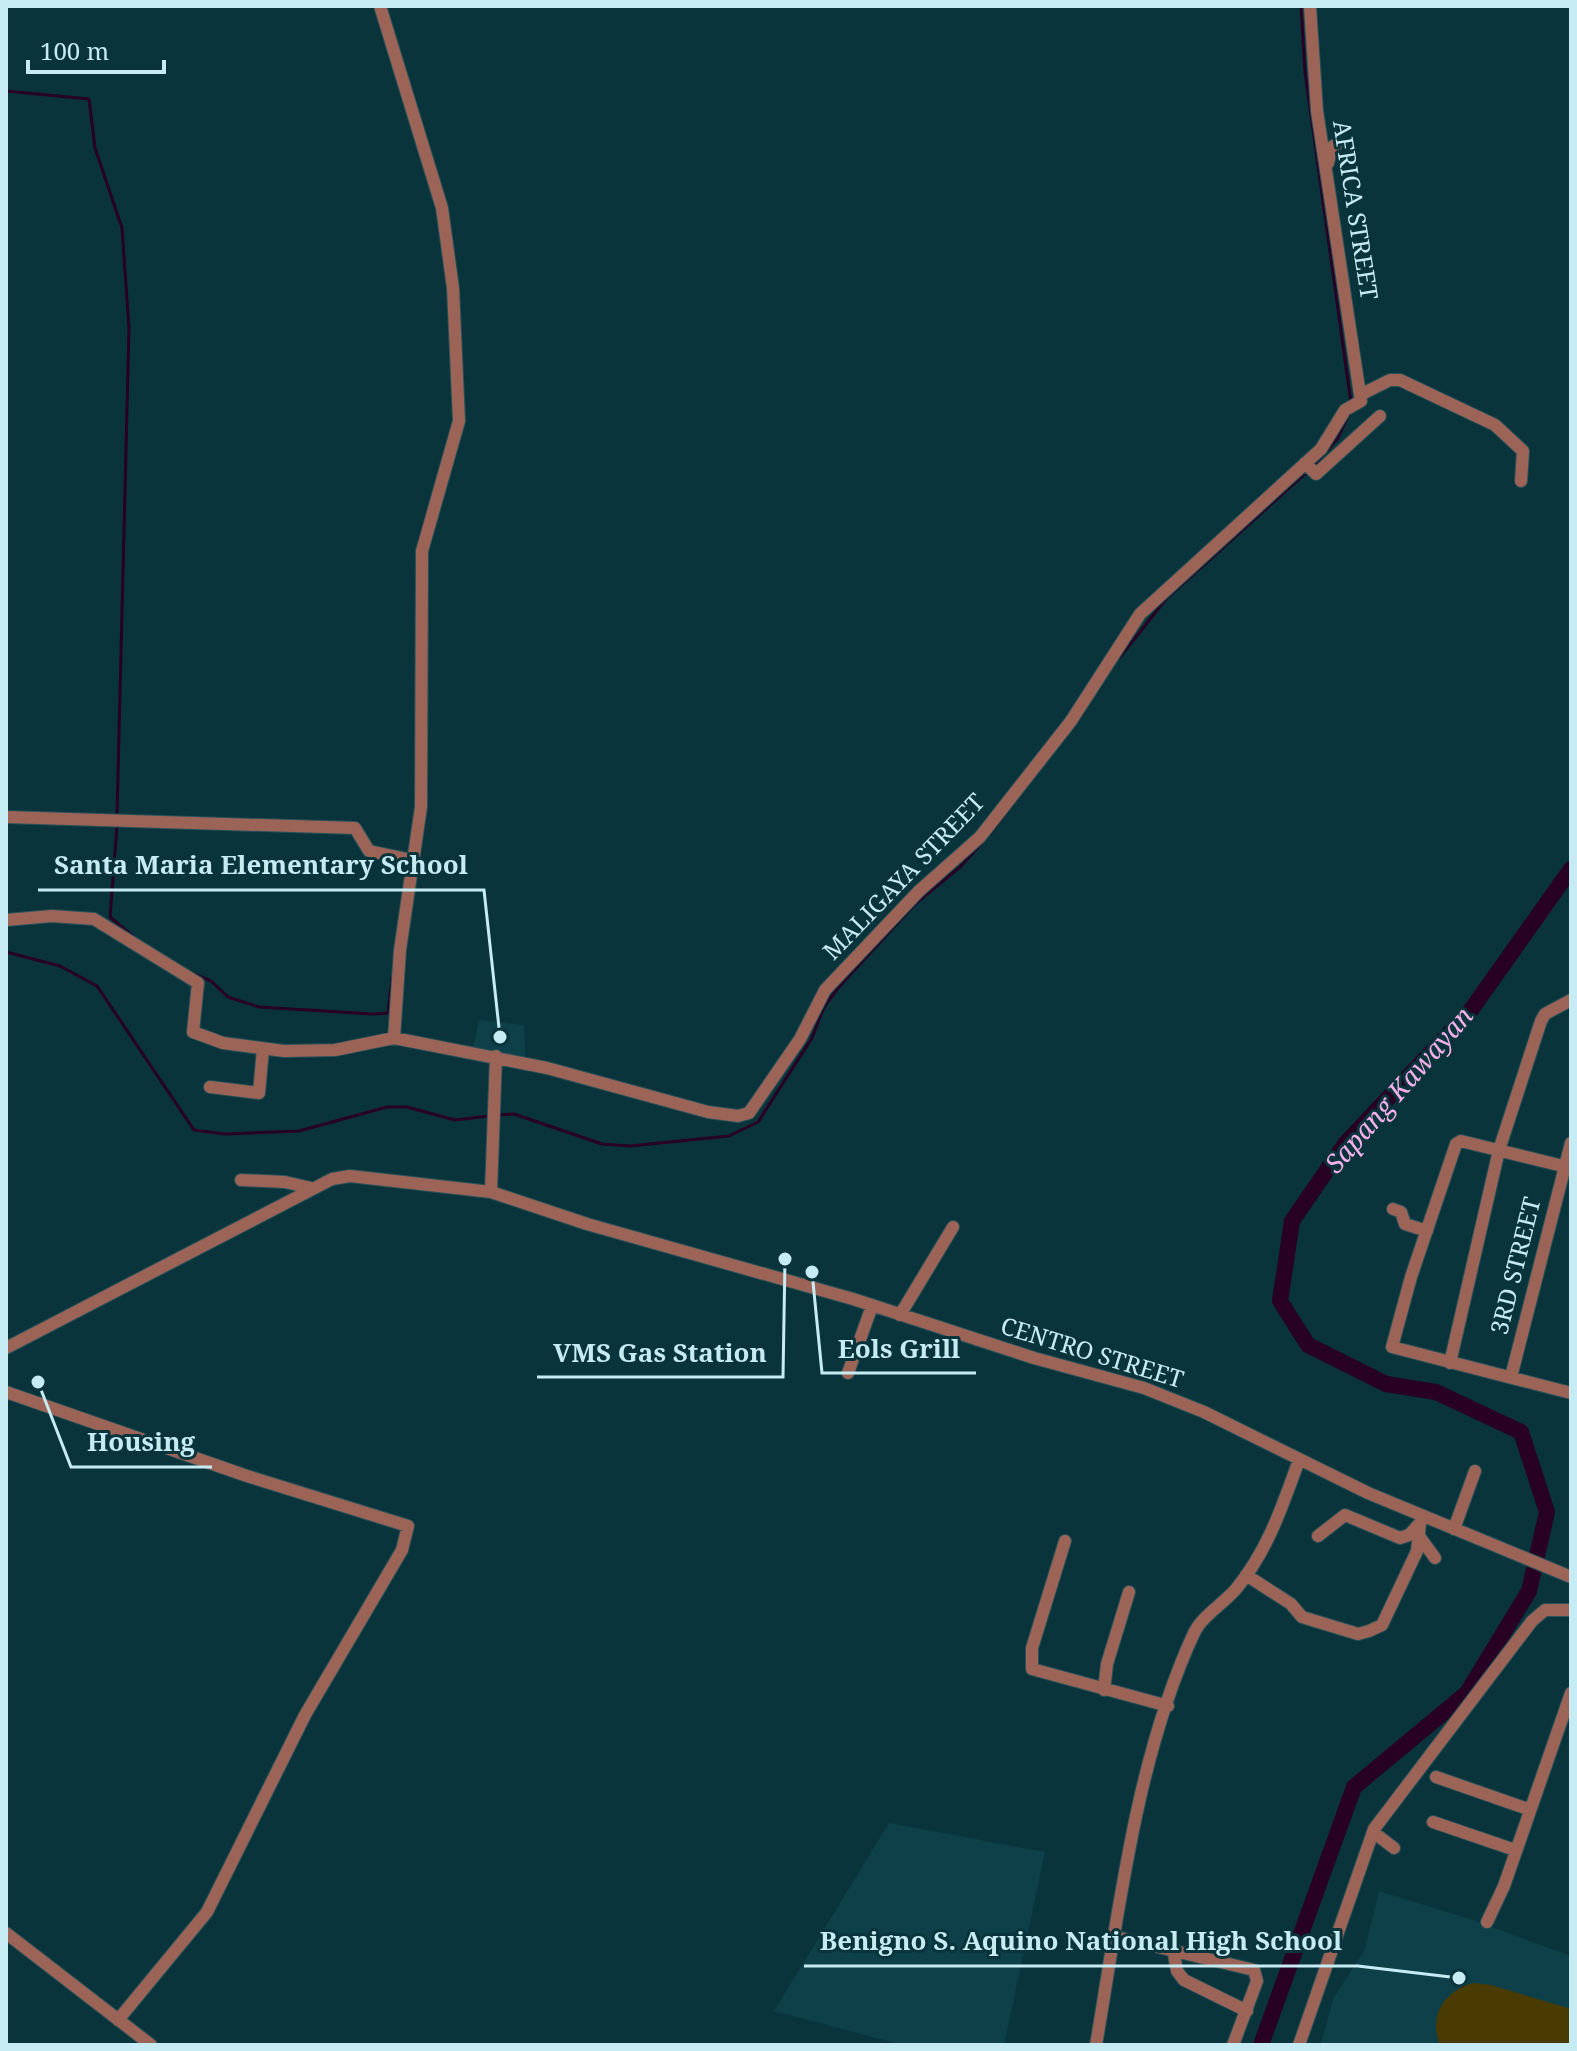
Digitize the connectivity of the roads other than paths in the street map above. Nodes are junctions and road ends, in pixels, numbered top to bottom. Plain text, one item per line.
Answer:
1 (380, 6) edge
2 (1310, 6) edge
3 (1338, 143) dead end
4 (1326, 164) junction
5 (1362, 394) junction
6 (1380, 416) dead end
7 (1308, 467) junction
8 (1521, 481) dead end
9 (6, 817) edge
10 (412, 860) junction
11 (6, 920) edge
12 (1571, 1000) edge
13 (394, 1038) junction
14 (263, 1049) junction
15 (496, 1056) junction
16 (210, 1087) dead end
17 (1571, 1143) edge
18 (1499, 1150) junction
19 (1568, 1167) edge
20 (241, 1180) dead end
21 (311, 1188) junction
22 (491, 1192) junction
23 (1393, 1209) dead end
24 (953, 1227) dead end
25 (1427, 1231) junction
26 (872, 1306) junction
27 (900, 1315) junction
28 (6, 1348) edge
29 (1450, 1363) junction
30 (848, 1373) dead end
31 (1511, 1377) junction
32 (6, 1392) edge
33 (1571, 1393) edge
34 (1299, 1460) junction
35 (1475, 1471) dead end
36 (1421, 1526) junction
37 (1454, 1529) junction
38 (1318, 1536) dead end
39 (1065, 1541) dead end
40 (1435, 1558) dead end
41 (1246, 1575) junction
42 (1571, 1577) edge
43 (1129, 1592) dead end
44 (1571, 1610) edge
45 (1104, 1690) junction
46 (1571, 1693) edge
47 (1168, 1706) junction
48 (1436, 1777) dead end
49 (1528, 1809) junction
50 (1433, 1822) dead end
51 (1373, 1832) junction
52 (1394, 1848) dead end
53 (1515, 1850) junction
54 (1487, 1922) dead end
55 (6, 1933) edge
56 (1112, 1936) junction
57 (1173, 1949) junction
58 (1247, 2011) junction
59 (118, 2020) junction
60 (151, 2045) edge
61 (1096, 2045) edge
62 (1233, 2045) edge
63 (1299, 2045) edge

1 - 10 street
2 - 4 street, AFRICA STREET
3 - 4 street
4 - 5 street, AFRICA STREET
5 - 7 street, MALIGAYA STREET
5 - 8 street
6 - 7 street
7 - 15 street, MALIGAYA STREET
9 - 10 street
10 - 13 street
11 - 14 street
12 - 18 street
13 - 14 street
13 - 15 street, MALIGAYA STREET
14 - 16 street
15 - 22 street
17 - 19 street, 3RD STREET
18 - 19 street
18 - 25 street
18 - 29 street
19 - 31 street, 3RD STREET
20 - 21 street
21 - 22 street, CENTRO STREET
21 - 28 street
22 - 26 street, CENTRO STREET
23 - 25 street
24 - 27 street
25 - 29 street
26 - 27 street, CENTRO STREET
26 - 30 street
27 - 34 street, CENTRO STREET
29 - 31 street
31 - 33 street
32 - 59 street
34 - 36 street, CENTRO STREET
34 - 41 street
35 - 37 street
36 - 37 street, CENTRO STREET
36 - 38 street
36 - 40 street
36 - 41 street
37 - 42 street, CENTRO STREET
39 - 45 street
41 - 47 street
43 - 45 street
44 - 51 street
45 - 47 street
46 - 49 street
47 - 56 street
48 - 49 street
49 - 53 street
50 - 53 street
51 - 52 street
51 - 63 street
53 - 54 street
55 - 59 street
56 - 57 street
56 - 61 street
57 - 58 street
57 - 58 street
58 - 62 street
59 - 60 street

